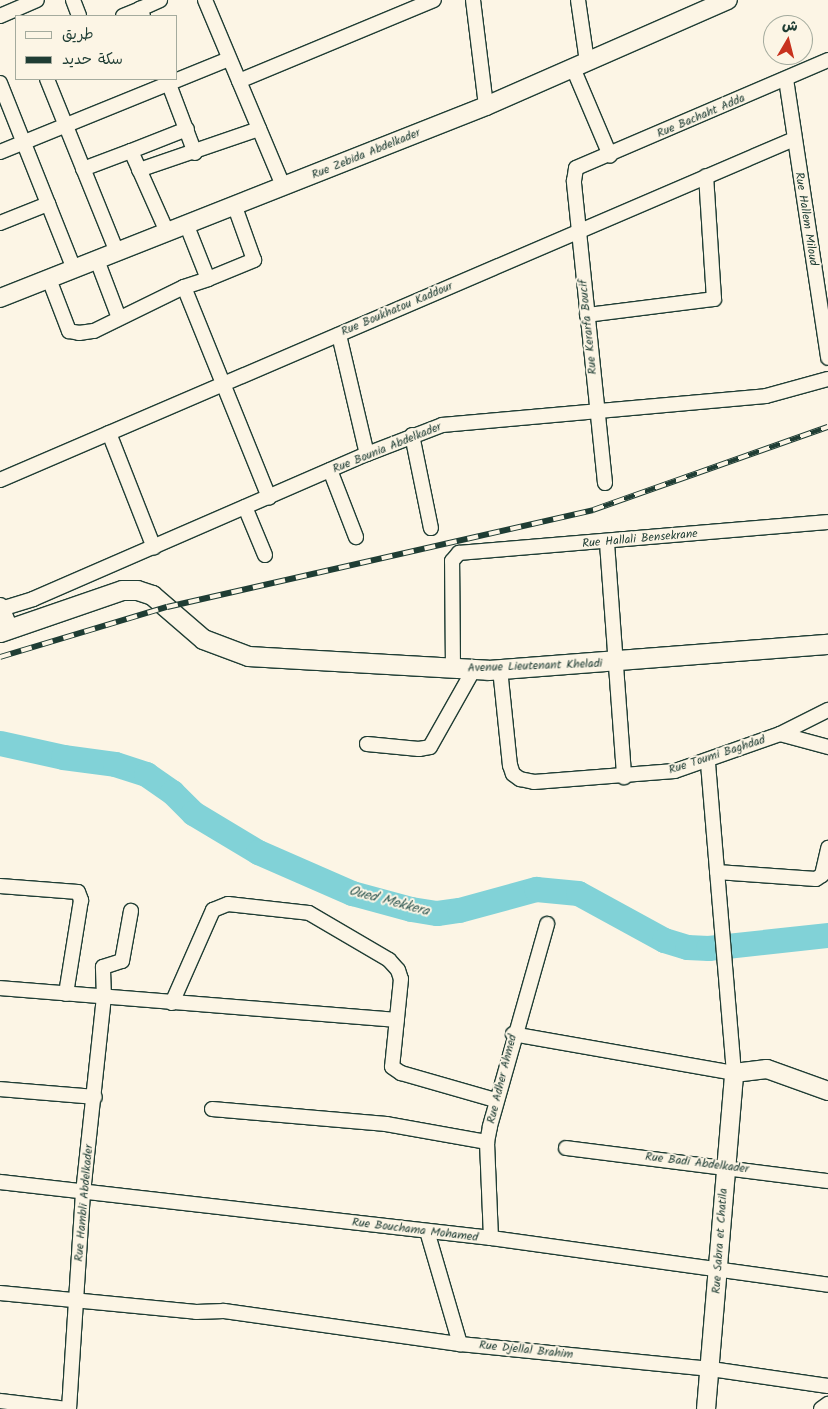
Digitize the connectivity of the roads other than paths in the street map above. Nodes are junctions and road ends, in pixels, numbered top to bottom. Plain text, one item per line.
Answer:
1 (37, 0) edge
2 (72, 0) edge
3 (160, 0) edge
4 (205, 0) edge
5 (434, 0) edge
6 (473, 0) edge
7 (578, 0) edge
8 (728, 0) edge
9 (18, 8) edge
10 (142, 13) edge
11 (79, 15) edge
12 (129, 15) edge
13 (0, 16) edge
14 (229, 58) junction
15 (828, 60) edge
16 (580, 65) junction
17 (178, 77) edge
18 (786, 79) junction
19 (47, 80) edge
20 (168, 81) edge
21 (239, 81) junction
22 (0, 83) edge
23 (486, 106) junction
24 (66, 126) junction
25 (259, 129) junction
26 (187, 130) junction
27 (794, 139) junction
28 (24, 142) junction
29 (131, 151) junction
30 (0, 152) edge
31 (195, 153) junction
32 (610, 155) junction
33 (83, 169) junction
34 (139, 170) junction
35 (574, 172) joint
36 (706, 176) junction
37 (283, 186) junction
38 (48, 204) junction
39 (234, 207) junction
40 (0, 223) edge
41 (187, 226) junction
42 (579, 231) junction
43 (167, 232) junction
44 (117, 252) junction
45 (97, 260) junction
46 (74, 269) junction
47 (49, 279) junction
48 (208, 279) junction
49 (184, 287) junction
50 (0, 298) edge
51 (587, 315) junction
52 (119, 318) junction
53 (339, 335) junction
54 (828, 358) edge
55 (828, 379) edge
56 (225, 384) junction
57 (597, 412) junction
58 (109, 433) junction
59 (412, 435) junction
60 (367, 454) junction
61 (330, 470) junction
62 (0, 480) edge
63 (605, 483) dead end
64 (269, 497) junction
65 (245, 507) junction
66 (828, 522) edge
67 (431, 528) dead end
68 (356, 538) dead end
69 (607, 543) junction
70 (154, 548) junction
71 (265, 555) dead end
72 (0, 608) edge
73 (5, 630) edge
74 (828, 644) edge
75 (616, 662) junction
76 (453, 668) junction
77 (474, 669) junction
78 (500, 669) junction
79 (828, 710) edge
80 (780, 734) junction
81 (367, 744) dead end
82 (828, 748) edge
83 (708, 761) junction
84 (624, 777) junction
85 (828, 848) edge
86 (717, 872) junction
87 (0, 886) edge
88 (131, 911) dead end
89 (547, 924) dead end
90 (0, 988) edge
91 (66, 994) junction
92 (104, 998) junction
93 (172, 1003) junction
94 (397, 1020) junction
95 (513, 1034) junction
96 (734, 1073) junction
97 (0, 1089) edge
98 (828, 1091) edge
99 (94, 1097) junction
100 (495, 1100) junction
101 (212, 1109) dead end
102 (487, 1142) junction
103 (566, 1148) dead end
104 (726, 1166) junction
105 (828, 1181) edge
106 (0, 1182) edge
107 (83, 1193) junction
108 (428, 1231) junction
109 (491, 1238) junction
110 (718, 1272) junction
111 (828, 1285) edge
112 (0, 1293) edge
113 (76, 1300) junction
114 (460, 1344) junction
115 (711, 1369) junction
116 (828, 1386) edge
117 (0, 1401) edge
118 (68, 1409) edge
119 (706, 1409) edge

1 - 9 street
2 - 11 street
3 - 10 street
4 - 14 street
5 - 21 street
6 - 23 street
7 - 16 street
8 - 16 street, Rue Zebida Abdelkader
9 - 13 street
10 - 12 street
14 - 17 street
14 - 21 street
15 - 18 street, Rue Bachaht Adda
16 - 23 street, Rue Zebida Abdelkader
16 - 32 street
18 - 27 street, Rue Hallem Miloud
18 - 32 street, Rue Bachaht Adda
19 - 24 street
20 - 24 street
20 - 26 street
21 - 25 street
22 - 28 street
23 - 37 street, Rue Zebida Abdelkader
24 - 28 street
24 - 33 street
25 - 31 street
25 - 37 street
26 - 29 street
26 - 31 street
27 - 36 street, Rue Boukhatou Kaddour
27 - 54 street, Rue Hallem Miloud
28 - 30 street
28 - 38 street
29 - 33 street
29 - 34 street
31 - 34 street
32 - 35 street, Rue Bachaht Adda
33 - 44 street
34 - 43 street
35 - 42 street, Rue Kerarfa Boucif
36 - 42 street, Rue Boukhatou Kaddour
36 - 51 street
37 - 39 street, Rue Zebida Abdelkader
38 - 40 street
38 - 46 street
39 - 41 street, Rue Zebida Abdelkader
39 - 48 street
41 - 43 street, Rue Zebida Abdelkader
41 - 48 street
42 - 51 street, Rue Kerarfa Boucif
42 - 53 street, Rue Boukhatou Kaddour
43 - 44 street, Rue Zebida Abdelkader
44 - 45 street, Rue Zebida Abdelkader
45 - 46 street, Rue Zebida Abdelkader
45 - 52 street
46 - 47 street, Rue Zebida Abdelkader
47 - 50 street, Rue Zebida Abdelkader
47 - 52 street
48 - 49 street
49 - 52 street
49 - 56 street
51 - 57 street, Rue Kerarfa Boucif
53 - 56 street, Rue Boukhatou Kaddour
53 - 60 street
55 - 57 street, Rue Bounia Abdelkader
56 - 58 street, Rue Boukhatou Kaddour
56 - 64 street
57 - 59 street, Rue Bounia Abdelkader
57 - 63 street, Rue Kerarfa Boucif
58 - 62 street, Rue Boukhatou Kaddour
58 - 70 street
59 - 60 street, Rue Bounia Abdelkader
59 - 67 street
60 - 61 street, Rue Bounia Abdelkader
61 - 64 street, Rue Bounia Abdelkader
61 - 68 street
64 - 65 street, Rue Bounia Abdelkader
65 - 70 street, Rue Bounia Abdelkader
65 - 71 street
66 - 69 street, Rue Hallali Bensekrane
69 - 75 street
69 - 76 street, Rue Hallali Bensekrane
70 - 72 street, Rue Bounia Abdelkader
72 - 73 street
73 - 76 main road, Avenue Lieutenant Kheladi
74 - 75 main road, Avenue Lieutenant Kheladi
75 - 78 main road, Avenue Lieutenant Kheladi
75 - 84 street
76 - 77 main road, Avenue Lieutenant Kheladi
77 - 78 main road, Avenue Lieutenant Kheladi
77 - 81 street
78 - 84 street, Rue Toumi Baghdad
79 - 80 street, Rue Toumi Baghdad
80 - 82 street
80 - 83 street, Rue Toumi Baghdad
83 - 84 street, Rue Toumi Baghdad
83 - 86 street
85 - 86 street
86 - 96 street
87 - 91 street
88 - 92 street, Rue Hambli Abdelkader
89 - 95 street, Rue Adher Ahmed
90 - 91 street
91 - 92 street
92 - 93 street
92 - 99 street, Rue Hambli Abdelkader
93 - 94 street
93 - 94 street
94 - 100 street
95 - 96 street
95 - 100 street, Rue Adher Ahmed
96 - 98 street
96 - 104 street, Rue Sabra et Chatila
97 - 99 street
99 - 107 street, Rue Hambli Abdelkader
100 - 102 street, Rue Adher Ahmed
101 - 102 street
102 - 109 street, Rue Adher Ahmed
103 - 104 street, Rue Badi Abdelkader
104 - 105 street, Rue Badi Abdelkader
104 - 110 street, Rue Sabra et Chatila
106 - 107 street, Rue Bouchama Mohamed
107 - 108 street, Rue Bouchama Mohamed
107 - 113 street, Rue Hambli Abdelkader
108 - 109 street, Rue Bouchama Mohamed
108 - 114 street
109 - 110 street, Rue Bouchama Mohamed
110 - 111 street, Rue Bouchama Mohamed
110 - 115 street, Rue Sabra et Chatila
112 - 113 street, Rue Djellal Brahim
113 - 114 street, Rue Djellal Brahim
113 - 118 street, Rue Hambli Abdelkader
114 - 115 street, Rue Djellal Brahim
115 - 116 street, Rue Djellal Brahim
115 - 119 street, Rue Sabra et Chatila
117 - 118 street

